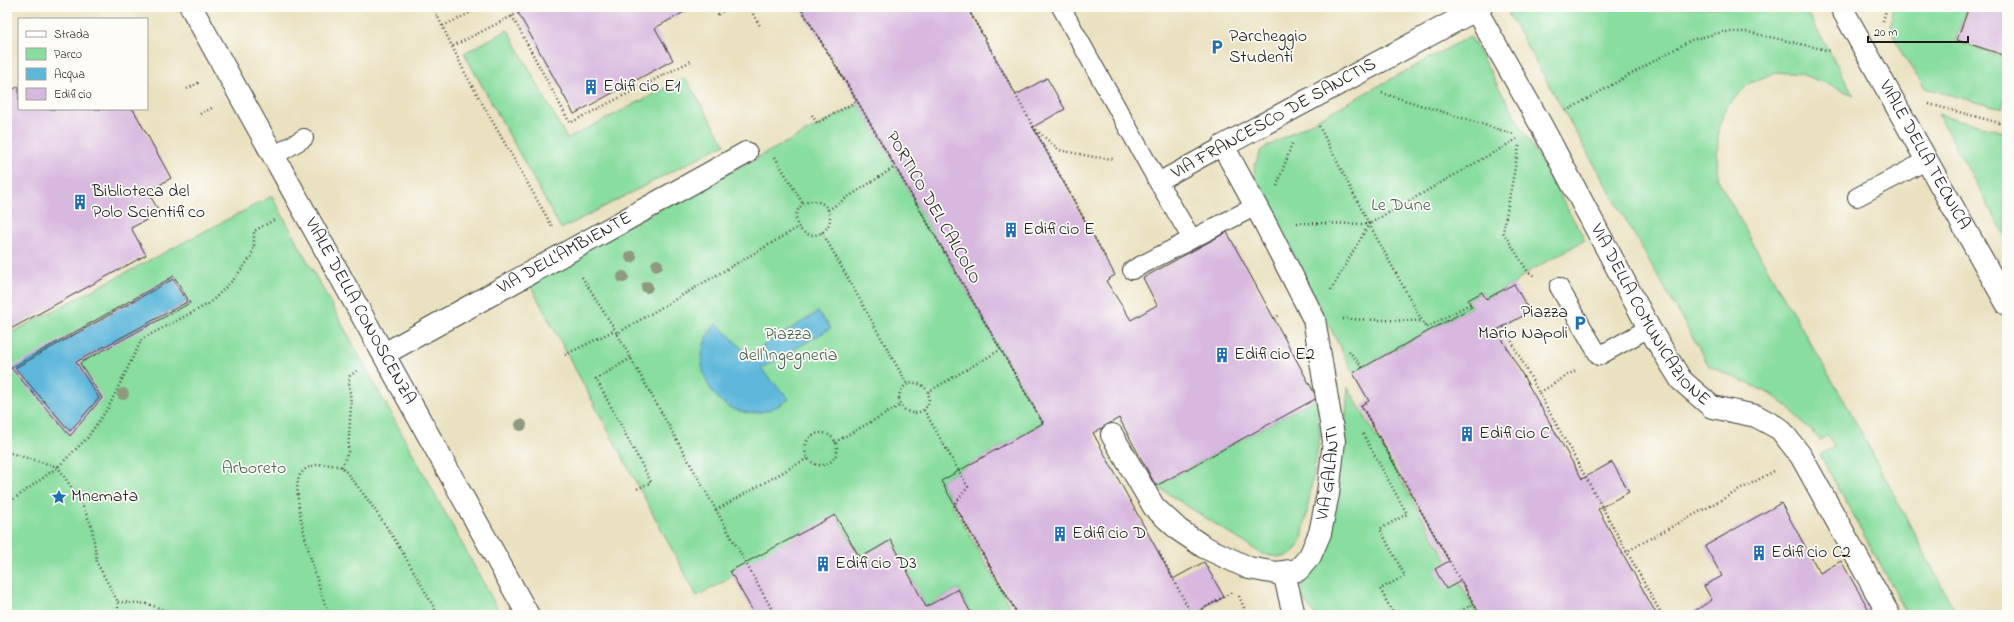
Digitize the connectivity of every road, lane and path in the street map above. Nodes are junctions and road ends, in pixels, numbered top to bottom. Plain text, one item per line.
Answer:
1 (191, 7) edge
2 (433, 7) edge
3 (482, 7) edge
4 (714, 7) edge
5 (730, 7) edge
6 (749, 7) edge
7 (800, 7) edge
8 (967, 7) edge
9 (1061, 7) edge
10 (1841, 7) edge
11 (1479, 8) edge
12 (518, 13) dead end
13 (512, 16) junction
14 (443, 26) junction
15 (760, 26) dead end
16 (452, 46) junction
17 (691, 61) dead end
18 (1344, 81) junction
19 (857, 101) junction
20 (1306, 101) junction
21 (1926, 103) dead end
22 (812, 115) dead end
23 (2007, 125) edge
24 (304, 138) dead end
25 (1223, 146) junction
26 (746, 153) dead end
27 (773, 154) dead end
28 (274, 156) junction
29 (1926, 161) junction
30 (895, 167) junction
31 (1158, 182) junction
32 (1857, 197) dead end
33 (301, 204) junction
34 (803, 204) junction
35 (828, 210) junction
36 (1260, 214) junction
37 (1369, 224) junction
38 (799, 228) junction
39 (822, 232) junction
40 (1192, 239) junction
41 (567, 252) junction
42 (1132, 270) joint
43 (1559, 287) joint
44 (1470, 304) dead end
45 (2007, 304) edge
46 (1314, 319) junction
47 (1422, 321) junction
48 (1504, 327) dead end
49 (1649, 328) junction
50 (615, 330) junction
51 (616, 334) junction
52 (1000, 350) junction
53 (384, 354) junction
54 (566, 355) dead end
55 (1598, 356) junction
56 (631, 358) junction
57 (907, 384) junction
58 (928, 392) junction
59 (1539, 393) junction
60 (901, 405) junction
61 (1361, 405) dead end
62 (924, 410) junction
63 (1043, 423) dead end
64 (1361, 430) dead end
65 (1112, 435) dead end
66 (835, 442) junction
67 (7, 452) edge
68 (1801, 456) junction
69 (808, 458) junction
70 (58, 467) junction
71 (342, 467) junction
72 (637, 489) dead end
73 (7, 504) edge
74 (716, 510) junction
75 (1627, 552) junction
76 (1622, 554) dead end
77 (1284, 573) junction
78 (118, 602) junction
79 (1474, 604) junction
80 (118, 615) edge
81 (169, 615) edge
82 (329, 615) edge
83 (438, 615) edge
84 (528, 615) edge
85 (775, 615) edge
86 (1018, 615) edge
87 (1192, 615) edge
88 (1247, 615) edge
89 (1294, 615) edge
90 (1394, 615) edge
91 (1453, 615) edge
92 (1480, 615) edge
93 (1662, 615) edge
94 (1889, 615) edge

1 - 28 street, VIALE DELLA CONOSCENZA
2 - 14 path
3 - 14 path
4 - 5 path
6 - 15 path
7 - 19 path, PORTICO DEL CALCOLO
8 - 42 path
9 - 31 lane, VIA FRANCESCO DE SANCTIS
10 - 29 street, VIALE DELLA TECNICA
11 - 18 street, VIA FRANCESCO DE SANCTIS
11 - 49 street, VIA DELLA COMUNICAZIONE
12 - 13 path
13 - 16 path
13 - 17 path
14 - 16 path
16 - 41 path
18 - 20 street, VIA FRANCESCO DE SANCTIS
18 - 43 path
19 - 22 path
19 - 30 path, PORTICO DEL CALCOLO
20 - 25 street, VIA FRANCESCO DE SANCTIS
20 - 36 path
21 - 23 path
24 - 28 lane
25 - 31 lane, VIA FRANCESCO DE SANCTIS
25 - 36 street, VIA GALANTI
26 - 41 street, VIA DELL'AMBIENTE
27 - 34 path
28 - 33 street, VIALE DELLA CONOSCENZA
29 - 32 lane
29 - 45 street, VIALE DELLA TECNICA
30 - 35 path
30 - 52 path, PORTICO DEL CALCOLO
31 - 40 lane
33 - 53 street, VIALE DELLA CONOSCENZA
33 - 70 path
34 - 35 path
34 - 38 path
35 - 39 path
36 - 37 path
36 - 40 lane
36 - 46 street, VIA GALANTI
37 - 46 path
37 - 47 path
38 - 39 path
38 - 51 path
39 - 57 path
40 - 42 lane
41 - 50 path
41 - 53 street, VIA DELL'AMBIENTE
43 - 55 lane
44 - 47 path
46 - 47 path
46 - 77 street, VIA GALANTI
48 - 59 path
49 - 55 lane
49 - 68 street, VIA DELLA COMUNICAZIONE
50 - 51 path
50 - 54 path
51 - 56 path
52 - 58 path
52 - 63 path, PORTICO DEL CALCOLO
53 - 71 path
53 - 84 street, VIALE DELLA CONOSCENZA
55 - 59 path
56 - 72 path
56 - 74 path
57 - 58 path
57 - 60 path
58 - 62 path
59 - 75 path
60 - 62 path
60 - 66 path
61 - 79 path
62 - 86 path
64 - 90 path
65 - 77 street, VIA GALANTI
66 - 69 path
66 - 69 path
67 - 70 path
68 - 75 path
68 - 94 street, VIA DELLA COMUNICAZIONE
69 - 74 path
70 - 73 path
70 - 78 path
71 - 82 path
71 - 83 path
74 - 85 path
75 - 76 path
75 - 93 path
77 - 89 street
78 - 80 path
78 - 81 path
79 - 91 path
79 - 92 path
87 - 88 path

